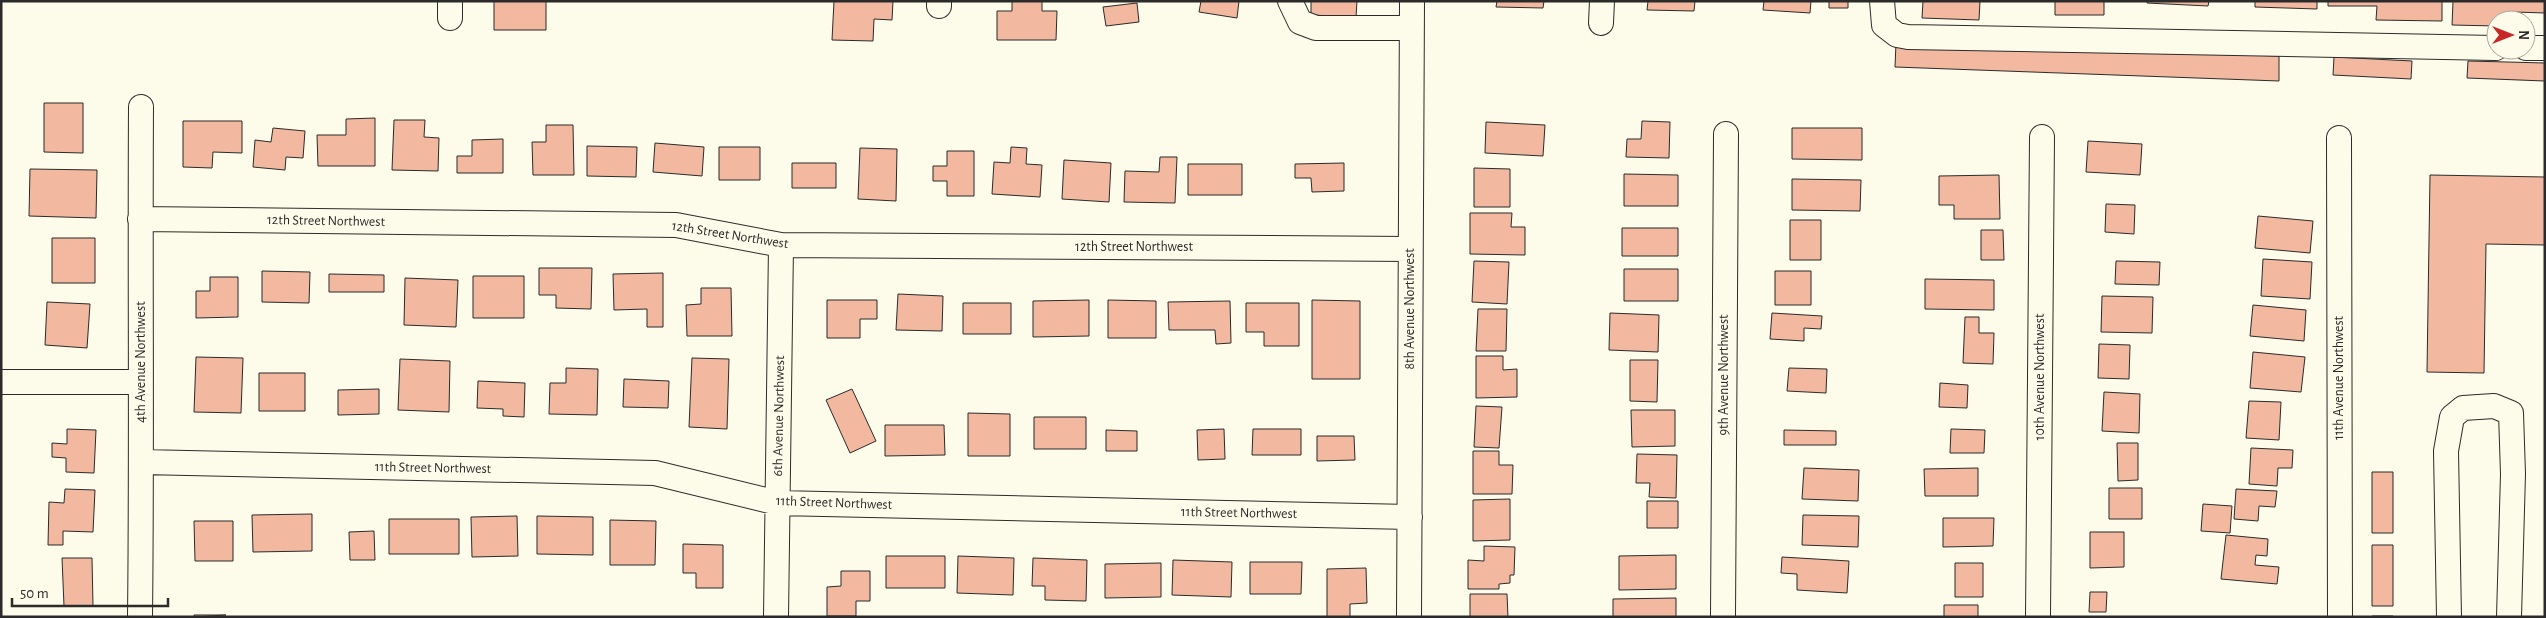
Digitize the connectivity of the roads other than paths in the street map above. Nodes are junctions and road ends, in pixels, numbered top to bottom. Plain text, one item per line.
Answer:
1 (1290, 1) edge
2 (1412, 1) edge
3 (1882, 1) edge
4 (1411, 28) junction
5 (2486, 48) edge
6 (141, 107) dead end
7 (1726, 134) dead end
8 (2042, 137) dead end
9 (2339, 138) dead end
10 (140, 219) junction
11 (780, 245) junction
12 (1410, 249) junction
13 (1, 382) edge
14 (140, 382) junction
15 (142, 462) junction
16 (778, 503) junction
17 (1410, 517) junction
18 (140, 617) edge
19 (776, 617) edge
20 (1409, 617) edge
21 (1723, 617) edge
22 (2038, 617) edge
23 (2340, 617) edge
24 (2449, 617) edge
25 (2509, 617) edge

1 - 4 street
2 - 4 street, 8th Avenue Northwest
3 - 5 street
4 - 12 street, 8th Avenue Northwest
6 - 10 street, 4th Avenue Northwest
7 - 21 street, 9th Avenue Northwest
8 - 22 street, 10th Avenue Northwest
9 - 23 street, 11th Avenue Northwest
10 - 11 street, 12th Street Northwest
10 - 14 street, 4th Avenue Northwest
11 - 12 street, 12th Street Northwest
11 - 16 street, 6th Avenue Northwest
12 - 17 street, 8th Avenue Northwest
13 - 14 street
14 - 15 street, 4th Avenue Northwest
15 - 16 street, 11th Street Northwest
15 - 18 street, 4th Avenue Northwest
16 - 17 street, 11th Street Northwest
16 - 19 street, 6th Avenue Northwest
17 - 20 street, 8th Avenue Northwest
24 - 25 street

